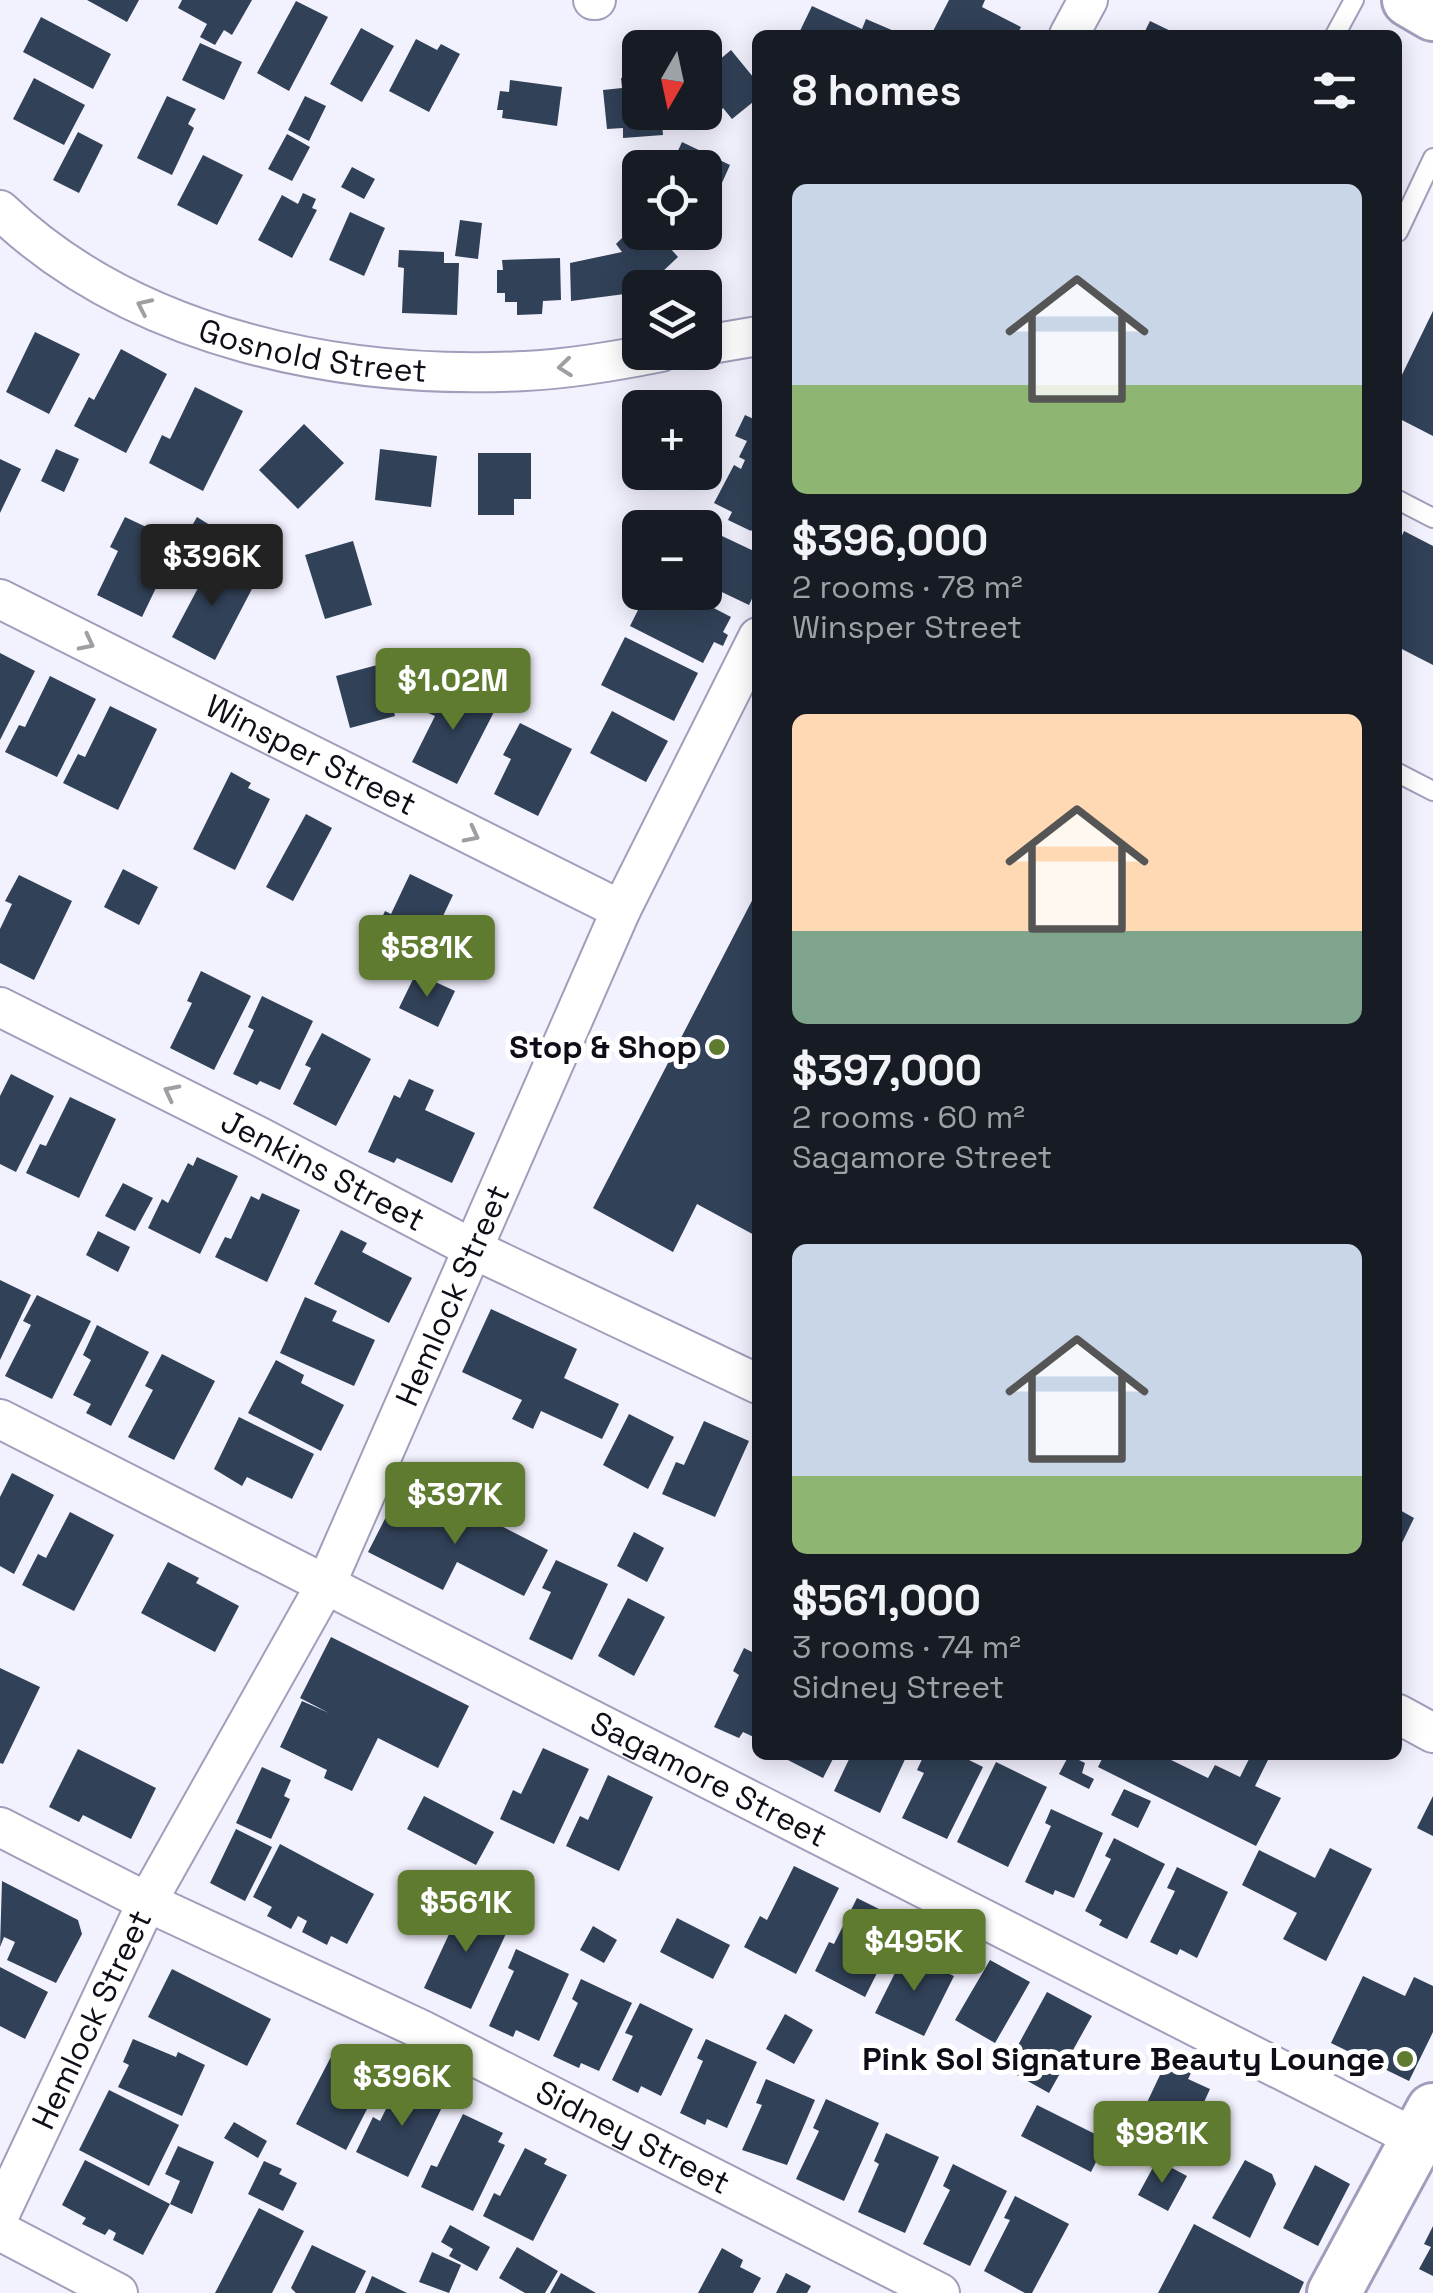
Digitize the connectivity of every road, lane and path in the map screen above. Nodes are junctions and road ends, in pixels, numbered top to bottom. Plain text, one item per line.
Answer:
1 (1088, 0) edge
2 (1354, 0) edge
3 (1408, 0) edge
4 (1433, 14) edge
5 (1072, 30) edge
6 (1338, 30) edge
7 (1433, 158) edge
8 (0, 210) edge
9 (1402, 224) edge
10 (752, 337) edge
11 (722, 342) edge
12 (622, 358) edge
13 (1402, 502) edge
14 (1433, 518) edge
15 (0, 599) edge
16 (752, 649) edge
17 (1402, 775) edge
18 (1433, 792) edge
19 (621, 910) junction
20 (0, 1007) edge
21 (475, 1250) junction
22 (752, 1381) edge
23 (0, 1418) edge
24 (328, 1582) junction
25 (1402, 1716) edge
26 (1433, 1734) edge
27 (0, 1828) edge
28 (147, 1902) junction
29 (1425, 2124) edge
30 (0, 2214) edge
31 (0, 2231) edge
32 (118, 2293) edge
33 (940, 2293) edge
34 (1334, 2293) edge

1 - 5 street
2 - 6 lane
3 - 4 main road
7 - 9 lane
12 -> 8 street, Gosnold Street
10 - 11 street
13 - 14 lane
15 -> 19 street, Winsper Street
16 - 19 street, Hemlock Street
17 - 18 lane
19 - 21 street, Hemlock Street
21 -> 20 street, Jenkins Street
21 - 22 street, Jenkins Street
21 - 24 street, Hemlock Street
23 - 24 street, Sagamore Street
24 - 28 street, Hemlock Street
24 - 29 street, Sagamore Street
25 - 26 street
27 - 28 street, Sidney Street
28 - 30 street, Hemlock Street
28 - 33 street, Sidney Street
29 - 34 main road
31 - 32 street

